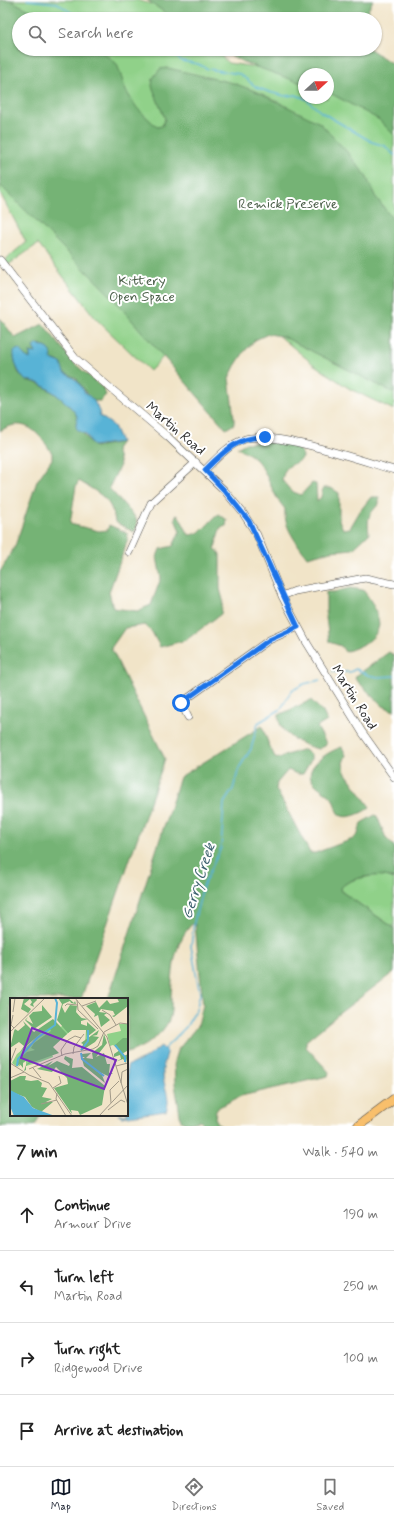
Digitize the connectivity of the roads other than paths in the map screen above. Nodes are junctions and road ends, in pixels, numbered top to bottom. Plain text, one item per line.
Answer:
1 (0, 260) edge
2 (196, 462) junction
3 (205, 470) junction
4 (394, 470) edge
5 (129, 552) dead end
6 (394, 584) edge
7 (282, 596) junction
8 (298, 627) junction
9 (188, 717) dead end
10 (394, 777) edge
11 (394, 1099) edge
12 (358, 1126) edge

1 - 2 street, Martin Road
2 - 3 street, Martin Road
2 - 5 street
3 - 4 street
3 - 7 street, Martin Road
6 - 7 street
7 - 8 street, Martin Road
8 - 9 street
8 - 10 street, Martin Road
11 - 12 main road

